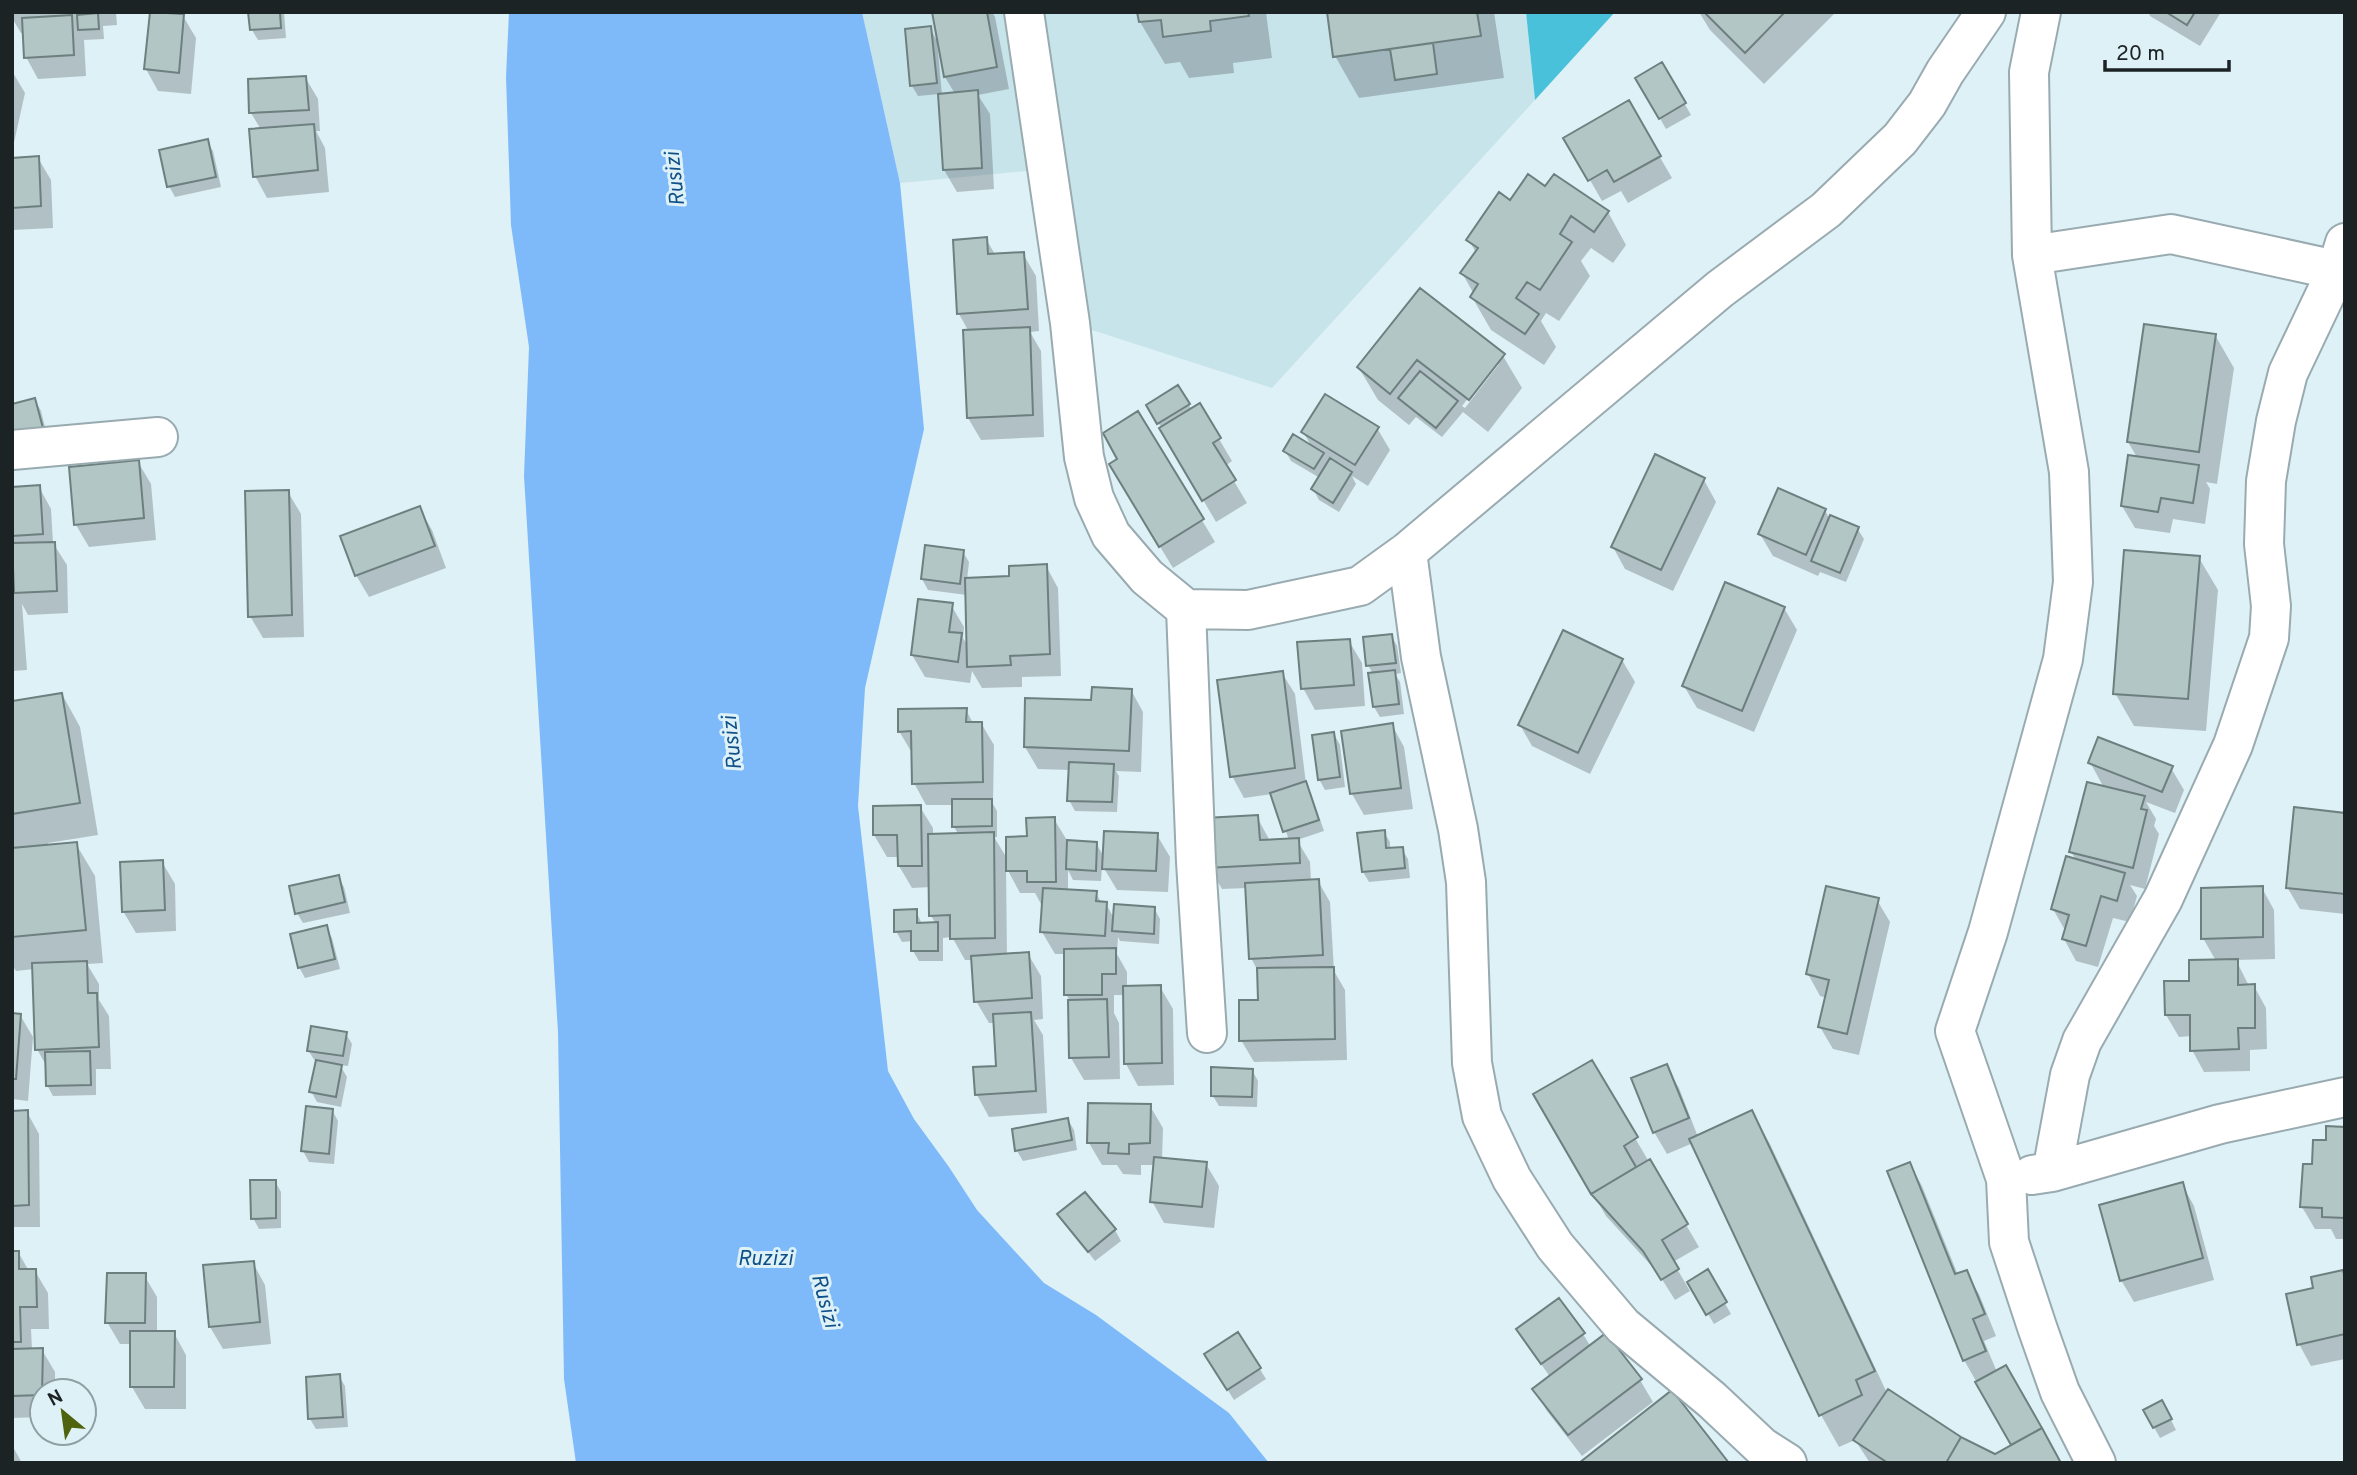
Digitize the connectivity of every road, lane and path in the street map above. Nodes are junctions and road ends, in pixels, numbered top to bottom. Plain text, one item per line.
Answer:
1 (1024, 12) edge
2 (1986, 12) edge
3 (2041, 12) edge
4 (2032, 255) junction
5 (2342, 262) edge
6 (158, 438) dead end
7 (12, 450) edge
8 (1407, 552) junction
9 (1186, 609) junction
10 (1207, 1033) dead end
11 (2345, 1097) edge
12 (2052, 1171) junction
13 (2006, 1178) junction
14 (1787, 1463) edge
15 (2096, 1463) edge

1 - 9 street
2 - 8 street
3 - 4 street
4 - 5 street
4 - 13 street
5 - 12 street
6 - 7 street
8 - 9 street
8 - 14 street
9 - 10 street
11 - 12 street
12 - 13 street
13 - 15 street

